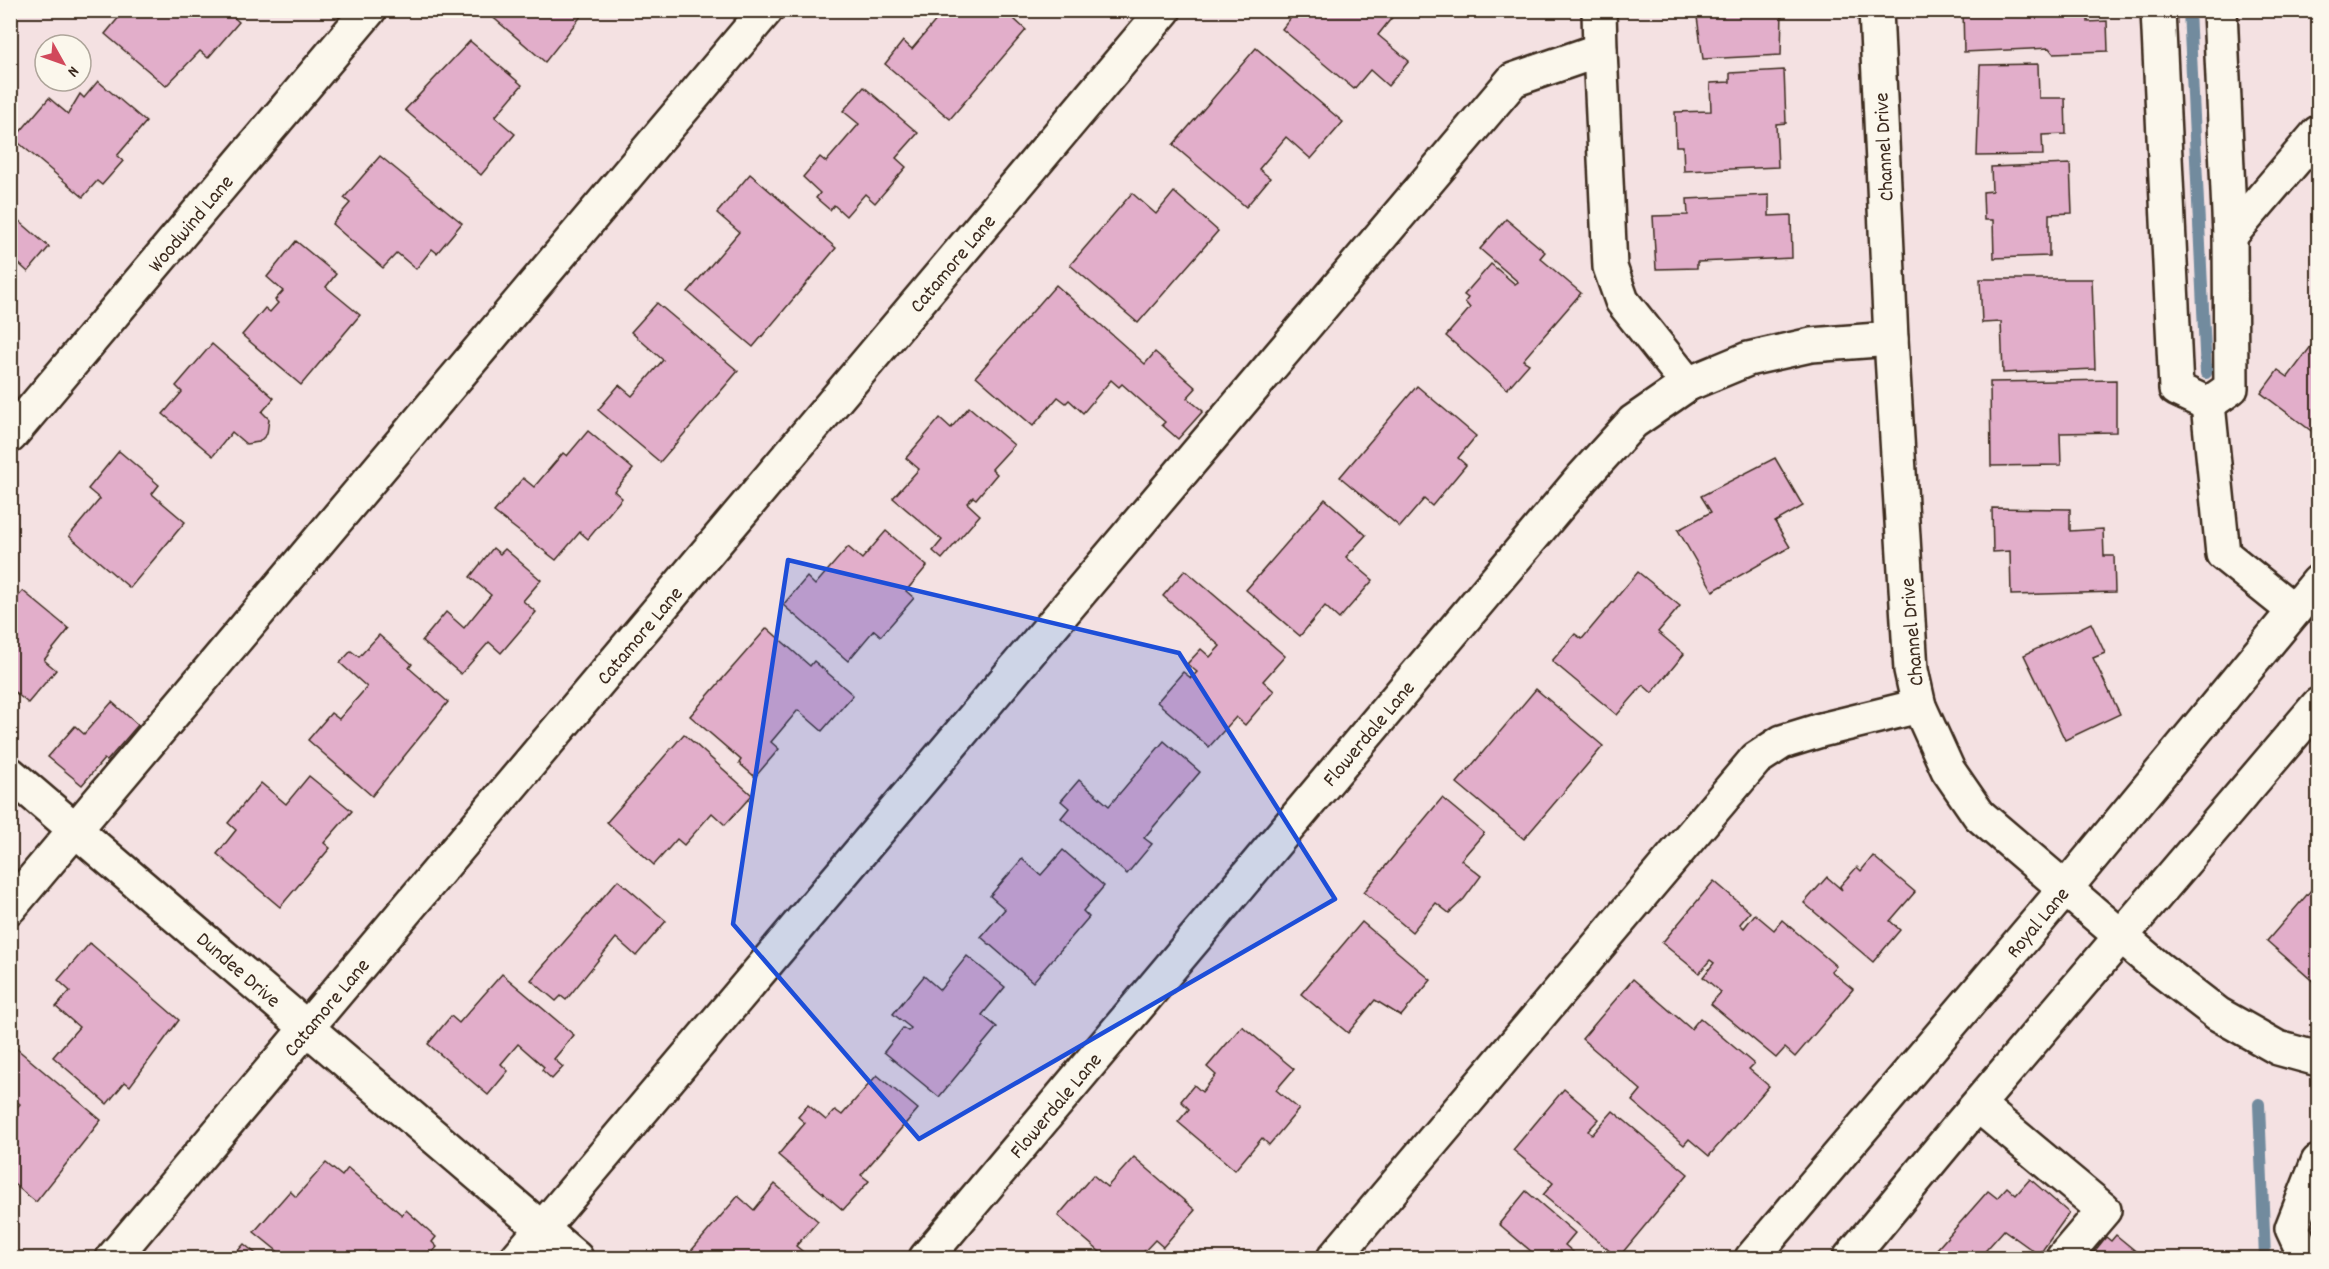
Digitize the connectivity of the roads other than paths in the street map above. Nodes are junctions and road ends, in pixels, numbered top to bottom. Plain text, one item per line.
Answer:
1 (369, 10) edge
2 (766, 10) edge
3 (1164, 10) edge
4 (1599, 10) edge
5 (1876, 10) edge
6 (2158, 10) edge
7 (2220, 10) edge
8 (1600, 50) junction
9 (2319, 133) edge
10 (2230, 237) junction
11 (1891, 339) junction
12 (1688, 384) junction
13 (2208, 404) junction
14 (10, 436) edge
15 (2319, 582) edge
16 (2294, 611) junction
17 (2319, 705) edge
18 (1919, 706) junction
19 (10, 774) edge
20 (75, 830) junction
21 (2065, 889) junction
22 (10, 907) edge
23 (2122, 936) junction
24 (308, 1029) junction
25 (2319, 1059) edge
26 (1978, 1105) junction
27 (2319, 1162) edge
28 (542, 1228) junction
29 (113, 1258) edge
30 (516, 1258) edge
31 (576, 1258) edge
32 (926, 1258) edge
33 (1334, 1258) edge
34 (1752, 1258) edge
35 (1850, 1258) edge
36 (2063, 1258) edge
37 (2306, 1258) edge

1 - 14 street, Woodwind Lane
2 - 20 street
3 - 24 street, Catamore Lane
4 - 8 street
5 - 11 street, Channel Drive
6 - 13 street
7 - 10 street
8 - 12 street
8 - 28 street
9 - 10 street
10 - 13 street
11 - 12 street, Flowerdale Lane
11 - 18 street, Channel Drive
12 - 32 street, Flowerdale Lane
13 - 16 street
15 - 16 street, Royal Lane
16 - 21 street, Royal Lane
17 - 23 street
18 - 21 street, Channel Drive
18 - 33 street
19 - 20 street, Dundee Drive
20 - 22 street
20 - 24 street, Dundee Drive
21 - 23 street, Channel Drive
21 - 34 street, Royal Lane
23 - 25 street, Channel Drive
23 - 26 street
24 - 28 street, Dundee Drive
24 - 29 street, Catamore Lane
26 - 35 street
26 - 36 street
27 - 37 street
28 - 30 street
28 - 31 street, Dundee Drive

